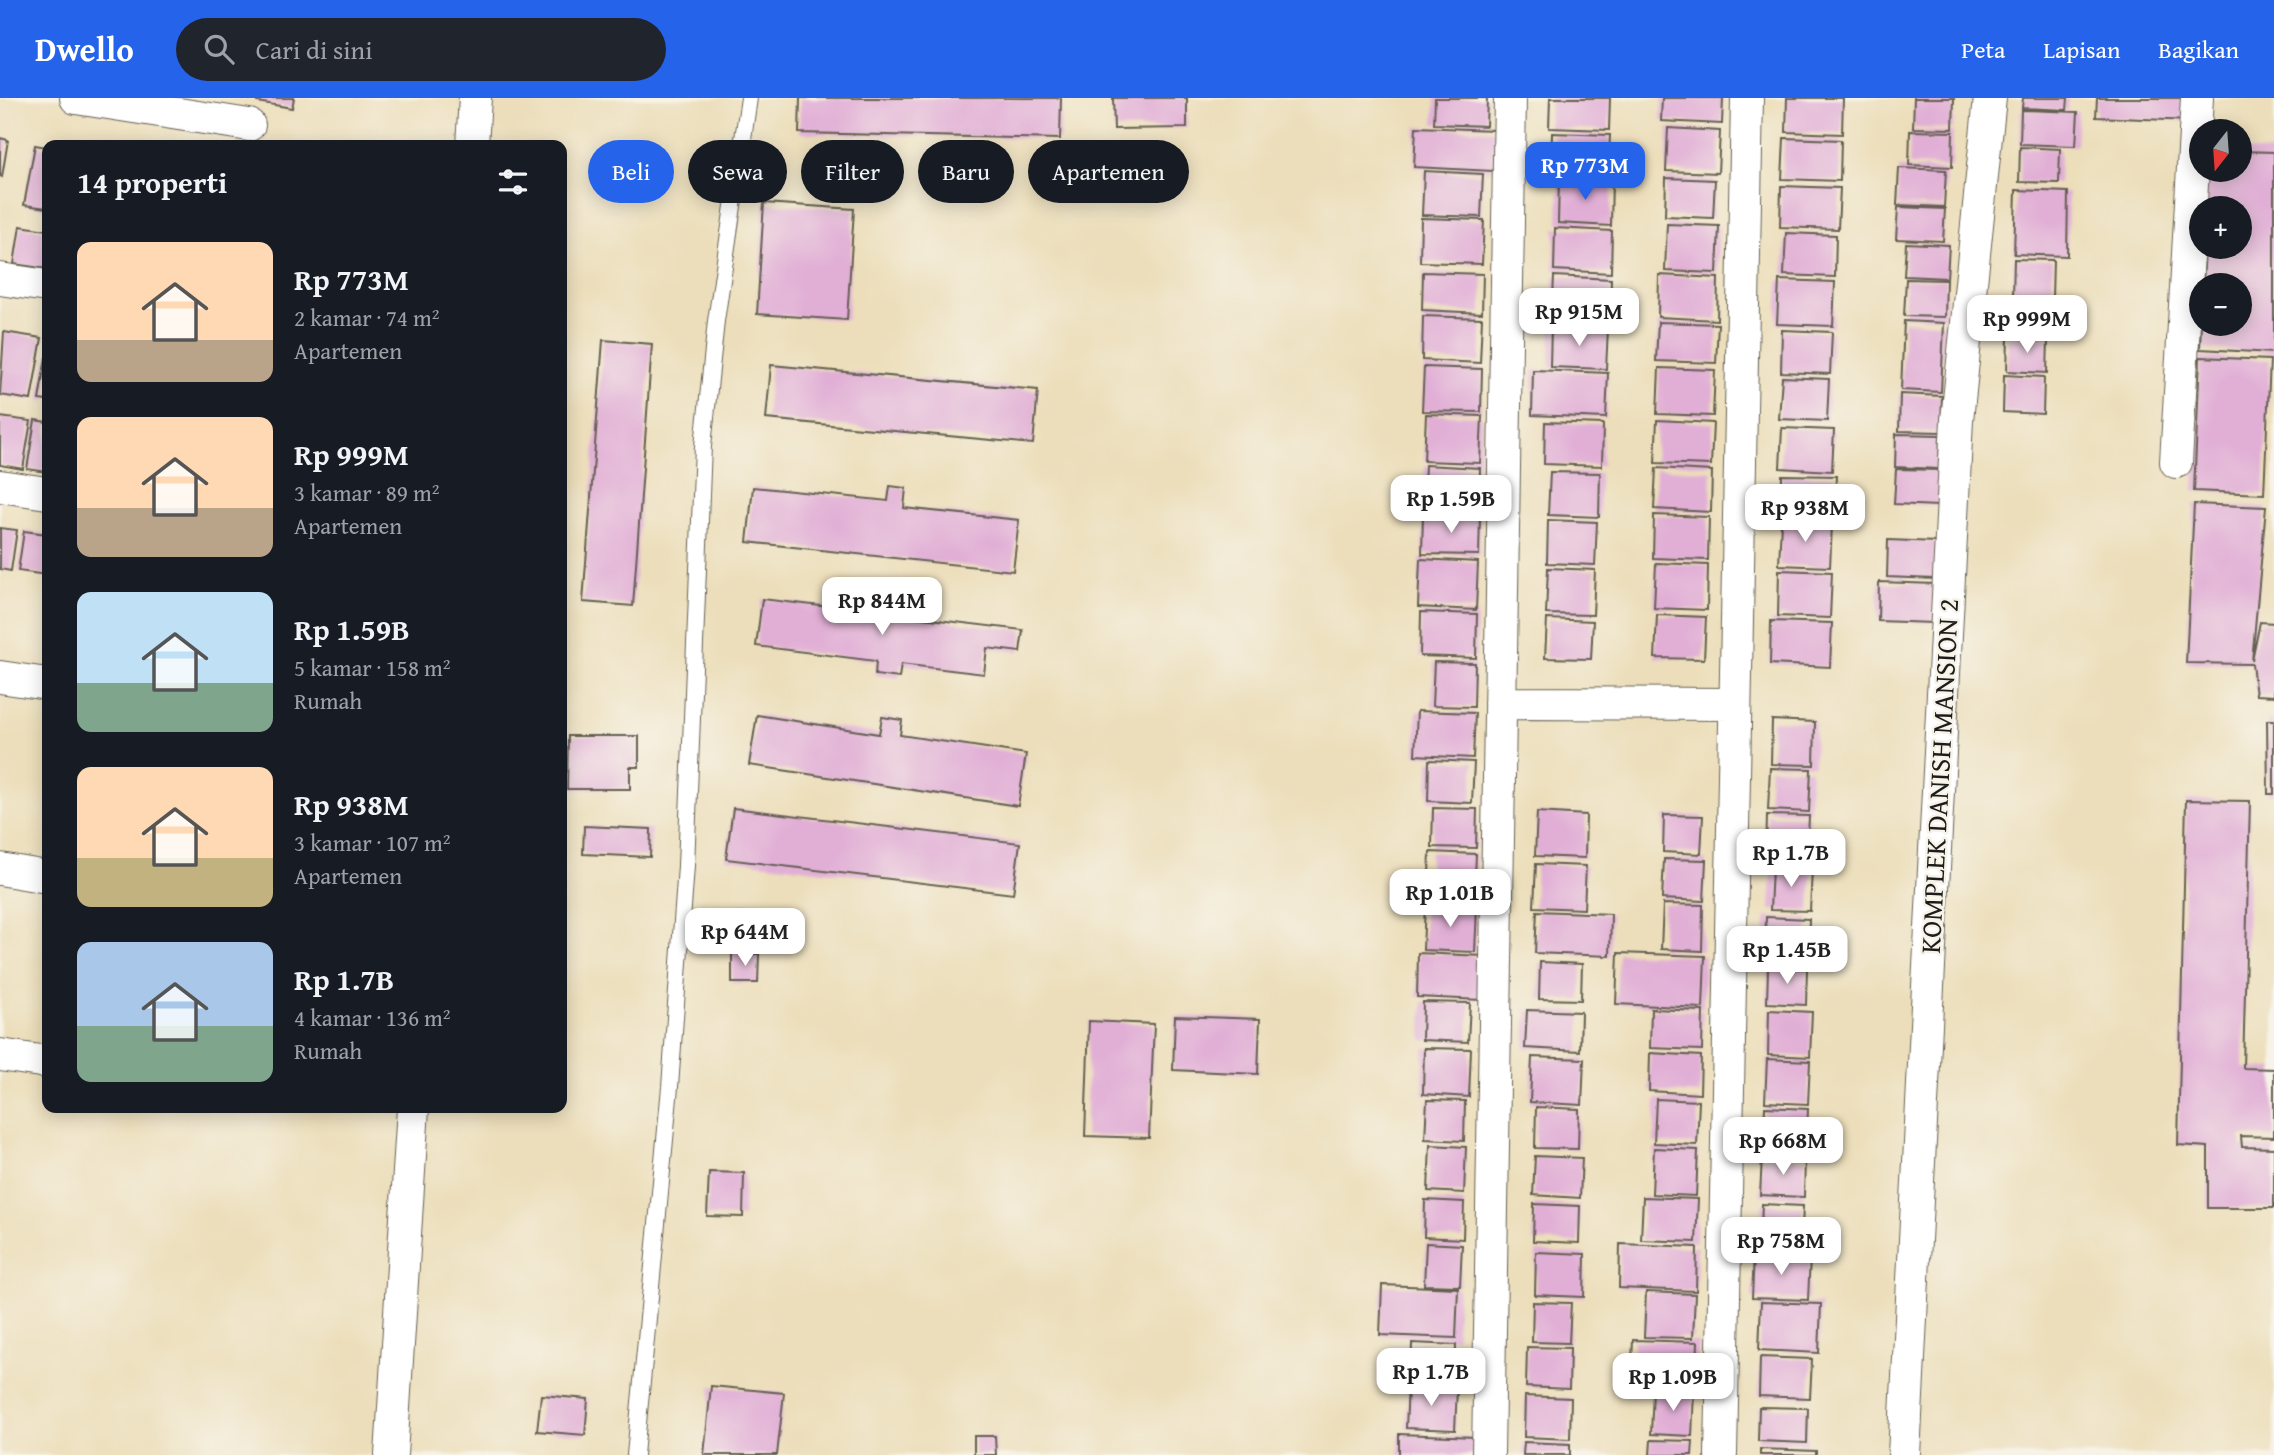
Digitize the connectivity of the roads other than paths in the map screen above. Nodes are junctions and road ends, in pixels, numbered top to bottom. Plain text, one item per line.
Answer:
1 (76, 98) edge
2 (475, 98) edge
3 (750, 98) edge
4 (1510, 98) edge
5 (1748, 98) edge
6 (1990, 98) edge
7 (2197, 98) edge
8 (249, 125) dead end
9 (472, 140) edge
10 (0, 279) edge
11 (42, 285) edge
12 (2176, 462) dead end
13 (0, 485) edge
14 (42, 492) edge
15 (0, 677) edge
16 (42, 683) edge
17 (1500, 703) junction
18 (1734, 704) junction
19 (0, 869) edge
20 (42, 876) edge
21 (0, 1055) edge
22 (42, 1061) edge
23 (412, 1113) edge
24 (391, 1455) edge
25 (635, 1455) edge
26 (1488, 1455) edge
27 (1721, 1455) edge
28 (1904, 1455) edge

1 - 8 street
2 - 9 street
3 - 25 lane
4 - 17 street
5 - 18 street
6 - 28 street, KOMPLEK DANISH MANSION 2
7 - 12 street
10 - 11 street
13 - 14 street
15 - 16 street
17 - 18 street
17 - 26 street
18 - 27 street
19 - 20 street
21 - 22 street
23 - 24 street

